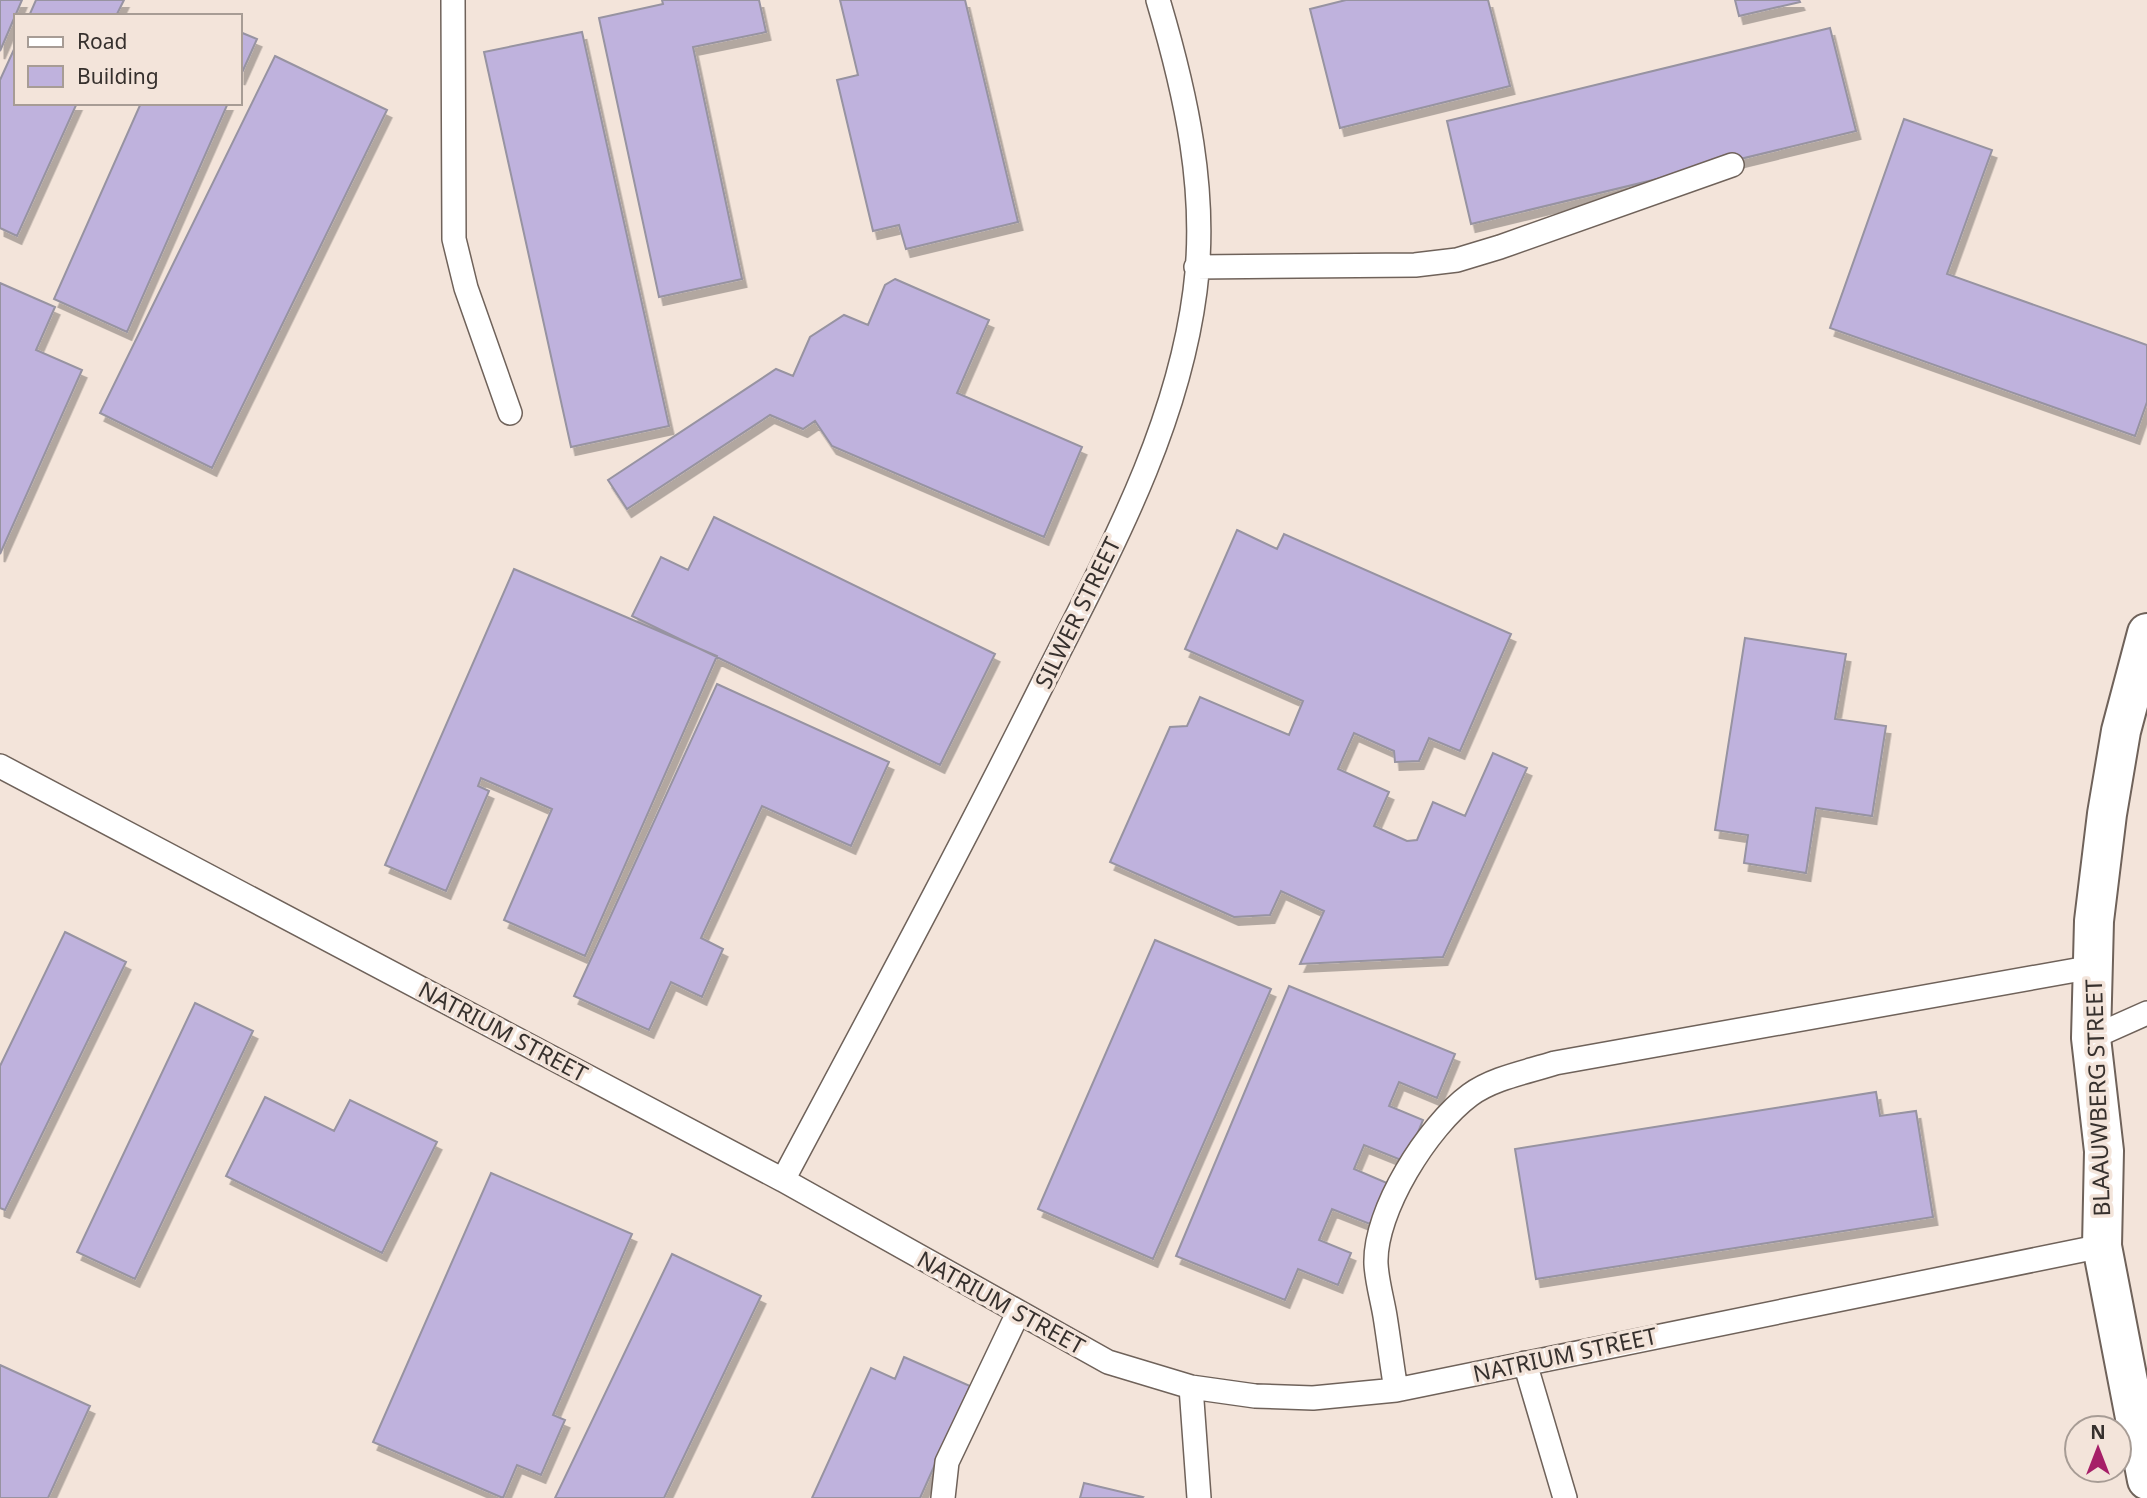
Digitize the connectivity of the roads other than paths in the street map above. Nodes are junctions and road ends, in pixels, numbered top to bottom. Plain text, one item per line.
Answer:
1 (453, 0) edge
2 (1158, 0) edge
3 (1732, 165) dead end
4 (1196, 267) junction
5 (510, 413) dead end
6 (2147, 633) edge
7 (2140, 684) edge
8 (0, 766) edge
9 (2093, 967) junction
10 (2147, 1014) edge
11 (2091, 1038) junction
12 (783, 1180) junction
13 (2102, 1246) junction
14 (1018, 1312) junction
15 (1525, 1363) junction
16 (1191, 1387) junction
17 (1396, 1390) junction
18 (2147, 1479) edge
19 (943, 1498) edge
20 (1199, 1498) edge
21 (1565, 1498) edge

1 - 5 lane
2 - 4 lane, SILWER STREET
3 - 4 lane
4 - 12 lane, SILWER STREET
6 - 7 street, BLAAUWBERG STREET
7 - 9 street, BLAAUWBERG STREET
8 - 12 lane, NATRIUM STREET
9 - 11 street, BLAAUWBERG STREET
9 - 17 lane
10 - 11 lane
11 - 13 street, BLAAUWBERG STREET
12 - 14 lane, NATRIUM STREET
13 - 15 lane, NATRIUM STREET
13 - 18 street, BLAAUWBERG STREET
14 - 16 lane, NATRIUM STREET
14 - 19 lane
15 - 17 lane, NATRIUM STREET
15 - 21 lane
16 - 17 lane, NATRIUM STREET
16 - 20 lane

